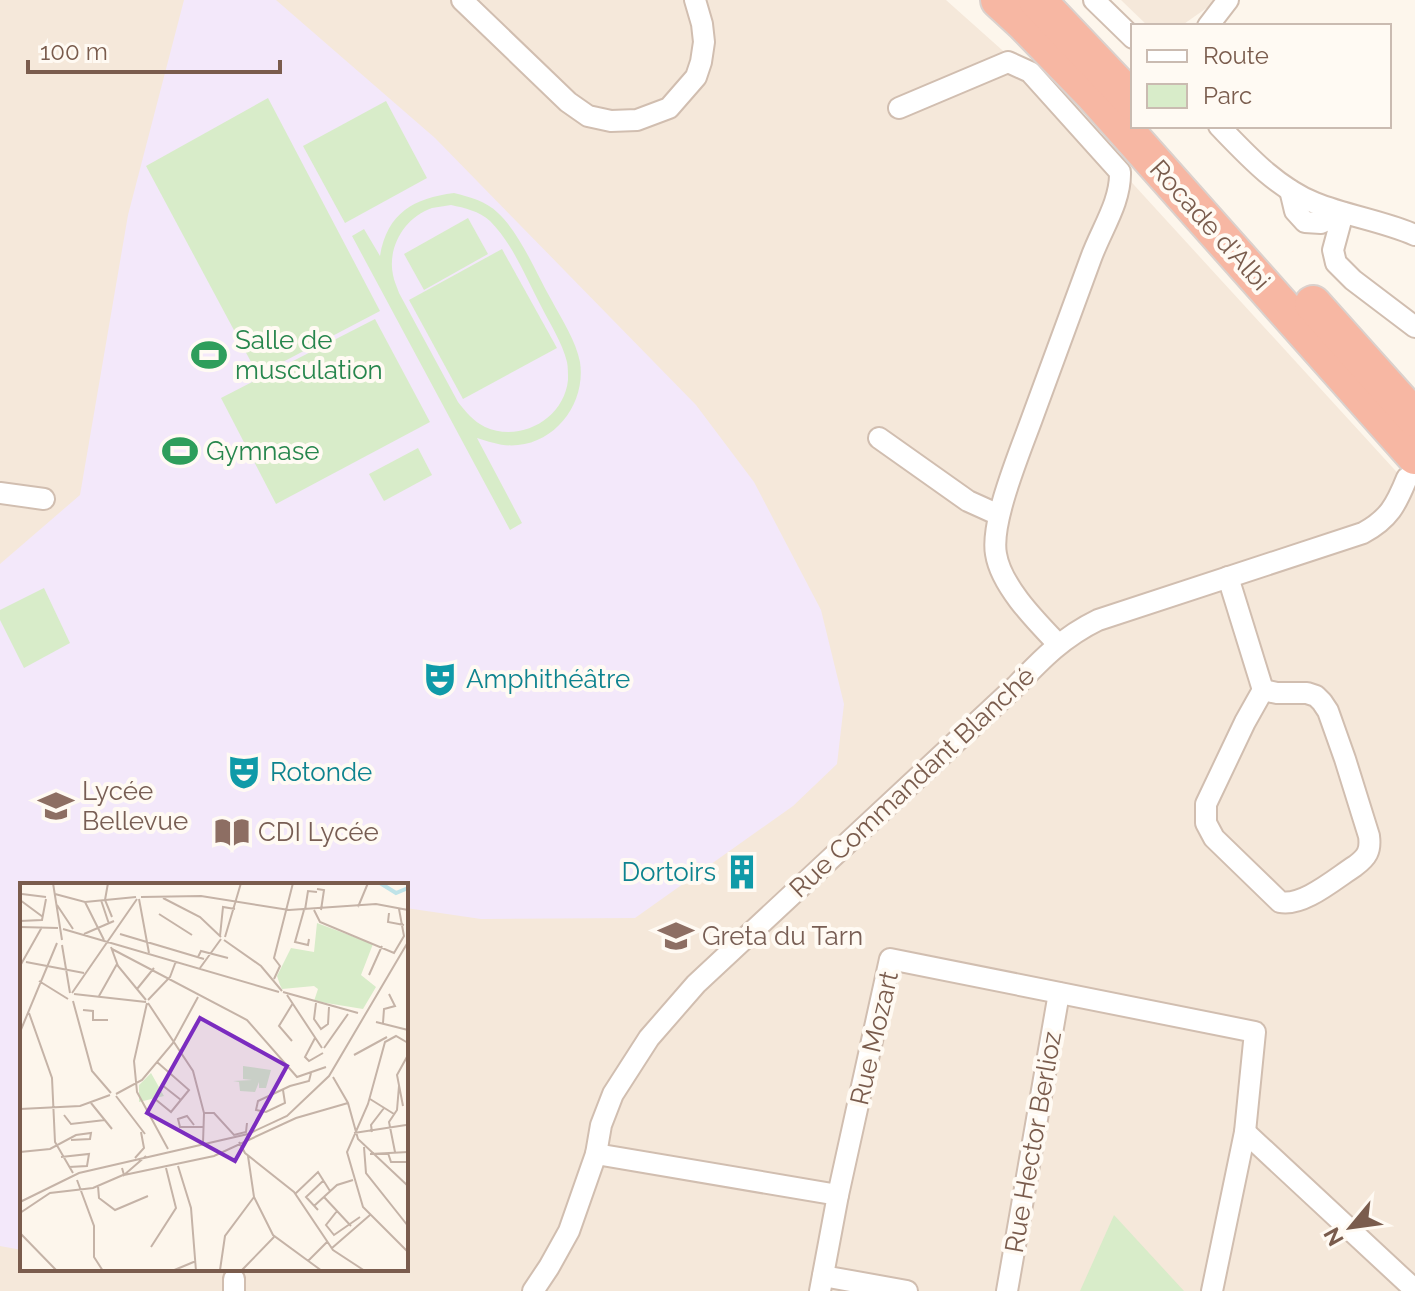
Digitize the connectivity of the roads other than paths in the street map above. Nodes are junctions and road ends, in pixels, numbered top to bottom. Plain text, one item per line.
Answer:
1 (462, 0) edge
2 (695, 0) edge
3 (999, 0) edge
4 (1037, 0) edge
5 (1094, 0) edge
6 (1228, 0) edge
7 (1210, 24) edge
8 (1131, 36) edge
9 (1131, 99) edge
10 (899, 108) dead end
11 (1157, 128) edge
12 (1221, 128) edge
13 (1343, 213) junction
14 (1415, 235) edge
15 (1415, 327) edge
16 (1415, 418) edge
17 (879, 438) dead end
18 (1411, 467) edge
19 (0, 493) edge
20 (44, 499) dead end
21 (999, 515) junction
22 (1228, 577) junction
23 (1058, 644) junction
24 (1263, 690) junction
25 (1059, 993) junction
26 (1245, 1132) junction
27 (596, 1154) junction
28 (838, 1195) junction
29 (822, 1283) edge
30 (1415, 1290) edge
31 (533, 1291) edge
32 (907, 1291) edge
33 (1007, 1291) edge
34 (1212, 1291) edge

1 - 2 street
3 - 18 highway, Rocade d'Albi
4 - 9 highway
5 - 8 street
6 - 7 street
10 - 21 street
11 - 16 highway, Rocade d'Albi
12 - 13 street
13 - 14 street
13 - 15 street
17 - 21 street
18 - 22 street, Rue Commandant Blanché
19 - 20 street
21 - 23 street
22 - 23 street, Rue Commandant Blanché
22 - 24 street
23 - 27 street, Rue Commandant Blanché
24 - 24 street
25 - 26 street, Rue Mozart
25 - 28 street, Rue Mozart
25 - 33 street, Rue Hector Berlioz
26 - 30 street
26 - 34 street, Rue Mozart
27 - 28 street
27 - 31 street, Rue Commandant Blanché
28 - 29 street
29 - 32 street

